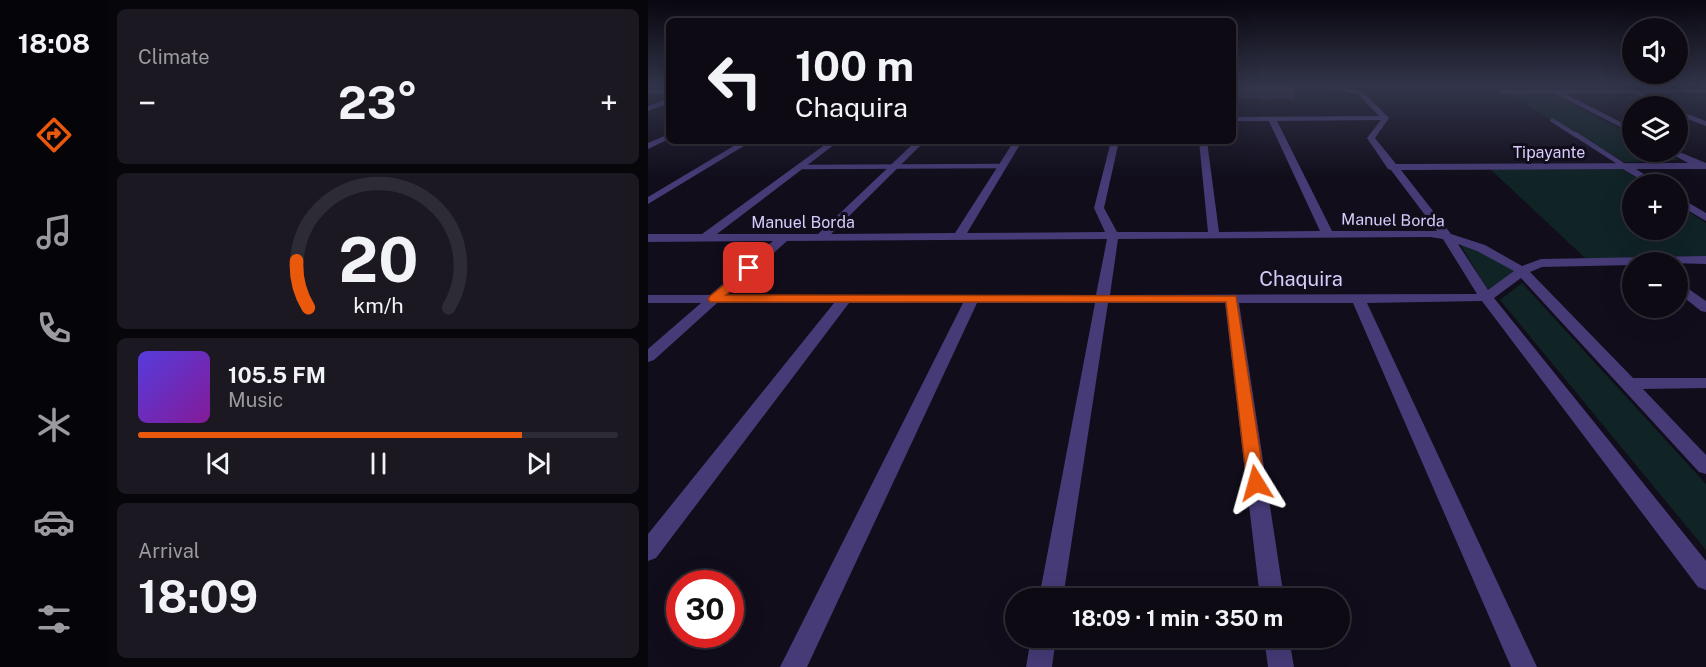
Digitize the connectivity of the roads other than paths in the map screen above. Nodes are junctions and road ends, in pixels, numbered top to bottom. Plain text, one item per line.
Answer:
1 (1603, 116) edge
2 (1688, 117) edge
3 (1272, 118) junction
4 (1385, 118) joint
5 (1236, 119) edge
6 (1552, 120) dead end
7 (1706, 124) edge
8 (1622, 126) edge
9 (648, 135) edge
10 (666, 136) edge
11 (666, 137) edge
12 (743, 144) edge
13 (831, 144) edge
14 (918, 144) edge
15 (1016, 144) edge
16 (1114, 144) edge
17 (1203, 144) edge
18 (648, 146) edge
19 (1688, 159) edge
20 (1002, 166) junction
21 (1703, 166) edge
22 (800, 167) junction
23 (895, 167) junction
24 (1391, 167) junction
25 (1626, 167) junction
26 (1638, 174) edge
27 (648, 201) edge
28 (1688, 203) edge
29 (1706, 204) edge
30 (1688, 206) edge
31 (1706, 218) edge
32 (1328, 235) junction
33 (1113, 236) junction
34 (1214, 236) junction
35 (1447, 236) junction
36 (648, 238) edge
37 (704, 238) junction
38 (783, 238) junction
39 (820, 238) junction
40 (958, 238) junction
41 (1706, 260) edge
42 (1688, 261) edge
43 (1622, 262) edge
44 (1521, 270) junction
45 (1688, 294) edge
46 (1486, 297) junction
47 (972, 298) junction
48 (1102, 298) junction
49 (1231, 298) junction
50 (1358, 298) junction
51 (648, 299) edge
52 (714, 299) junction
53 (845, 299) junction
54 (1706, 308) edge
55 (648, 357) edge
56 (1706, 383) edge
57 (1629, 384) junction
58 (1706, 467) edge
59 (648, 551) edge
60 (1706, 579) edge
61 (1053, 588) edge
62 (1271, 588) edge
63 (1042, 648) edge
64 (1278, 648) edge
65 (793, 667) edge
66 (1039, 667) edge
67 (1281, 667) edge
68 (1524, 667) edge

1 - 8 street
2 - 7 street
3 - 4 street
3 - 5 street
3 - 32 street
4 - 24 street
6 - 25 lane
9 - 10 street
11 - 18 street
12 - 27 street
13 - 22 street
14 - 23 street
15 - 20 street
16 - 33 street
17 - 34 street
19 - 21 street
20 - 23 lane
20 - 40 street
21 - 25 street, Tipayante
22 - 23 lane
22 - 37 street
23 - 39 street
24 - 25 street, Tipayante
24 - 35 street
25 - 26 street
28 - 29 street
30 - 31 street
32 - 34 street, Manuel Borda
32 - 35 street, Manuel Borda
33 - 34 street
33 - 40 street, Manuel Borda
33 - 48 street
35 - 44 street, Manuel Borda
35 - 46 street
36 - 37 street, Manuel Borda
37 - 38 street, Manuel Borda
38 - 39 street, Manuel Borda
38 - 52 street
39 - 40 street, Manuel Borda
41 - 42 street
43 - 44 street
44 - 46 street
44 - 57 street, Manuel Borda
45 - 54 street
46 - 50 street, Chaquira
46 - 60 street
47 - 48 street, Chaquira
47 - 53 street, Chaquira
47 - 65 street
48 - 49 street, Chaquira
48 - 61 street
49 - 50 street, Chaquira
49 - 62 street
50 - 68 street
51 - 52 street, Chaquira
52 - 53 street, Chaquira
52 - 55 street
53 - 59 street
56 - 57 street
57 - 58 street, Manuel Borda
63 - 66 street
64 - 67 street

